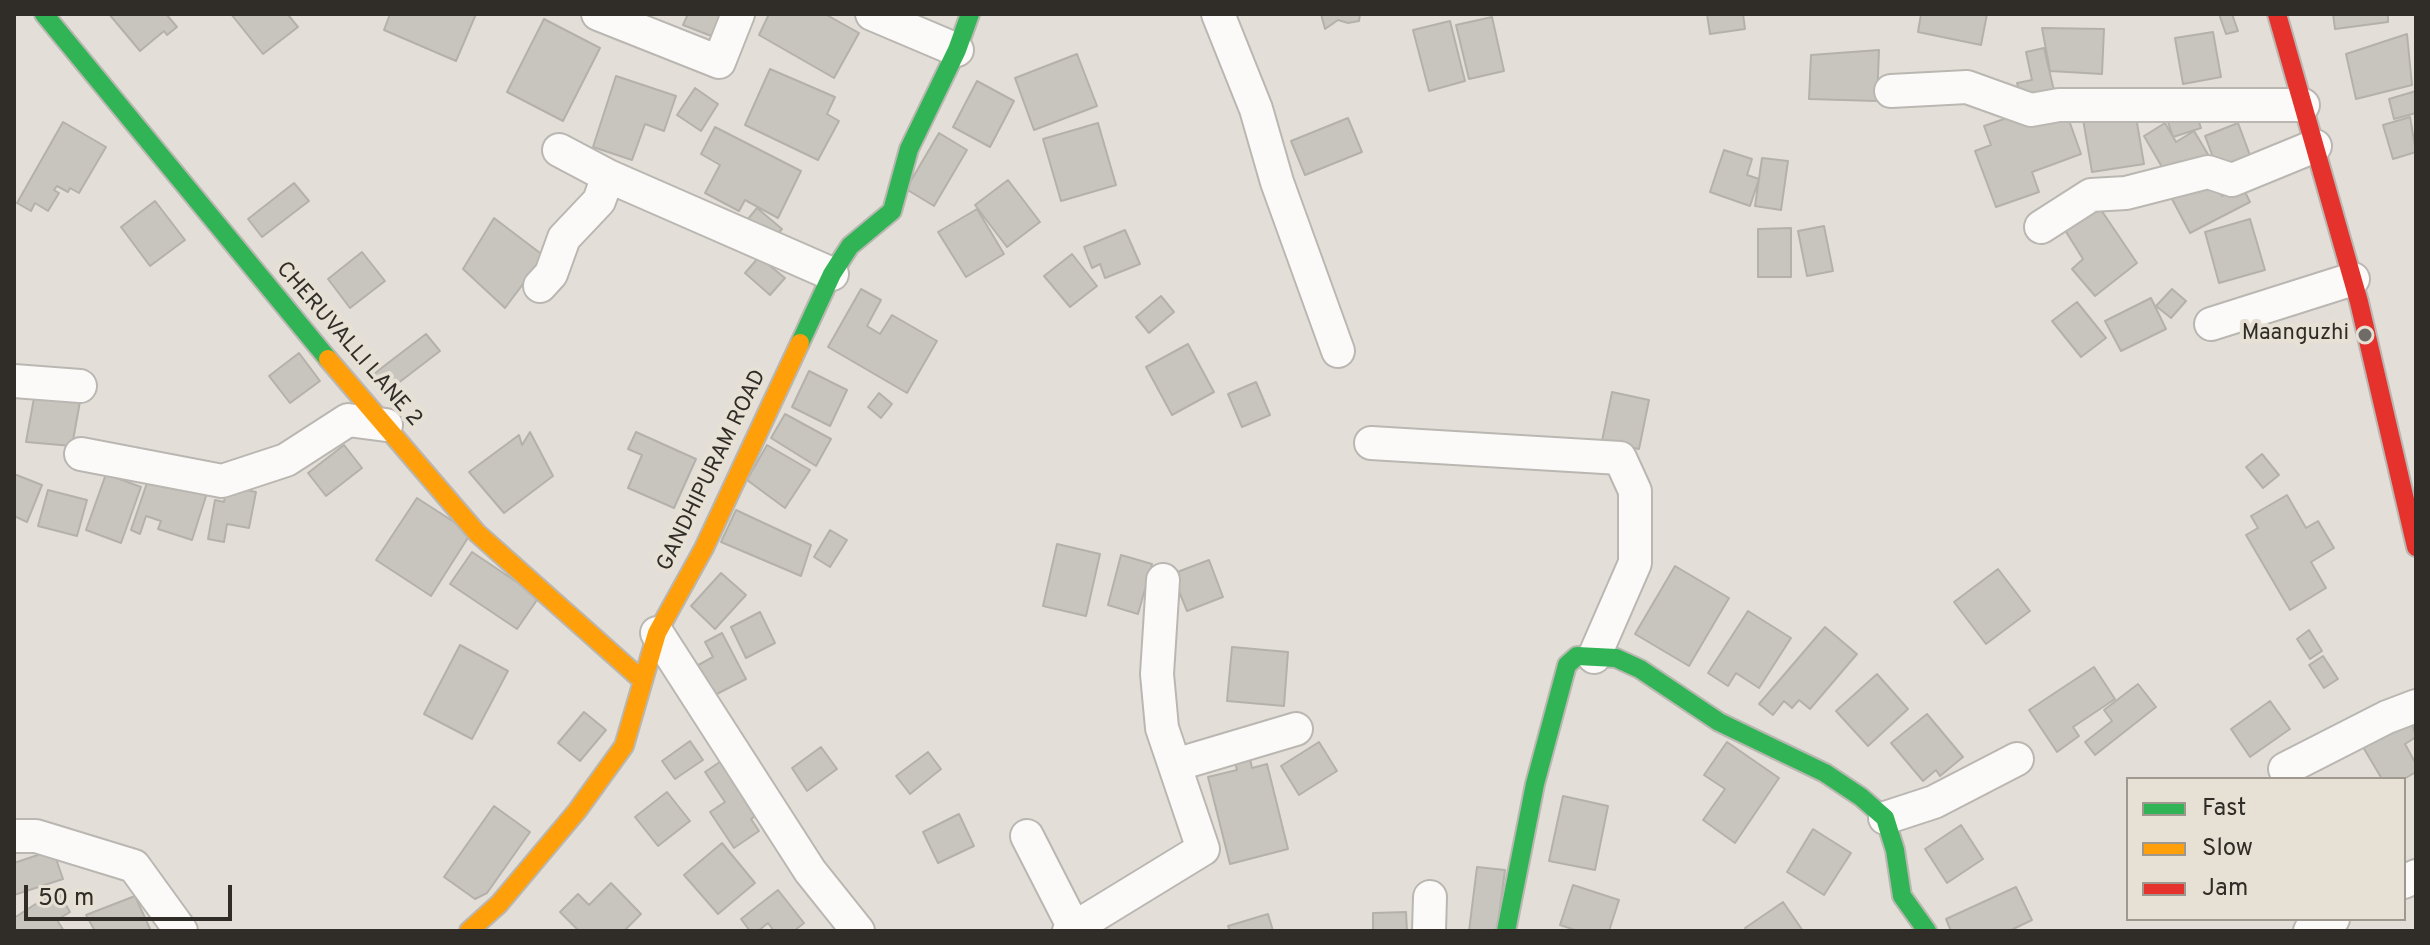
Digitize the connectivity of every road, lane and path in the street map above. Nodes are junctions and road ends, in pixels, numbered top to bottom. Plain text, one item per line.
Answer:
1 (44, 14) edge
2 (598, 14) edge
3 (738, 14) edge
4 (872, 14) edge
5 (970, 14) edge
6 (1218, 14) edge
7 (2277, 14) edge
8 (957, 50) junction
9 (1891, 91) dead end
10 (2303, 105) junction
11 (2315, 146) junction
12 (559, 150) dead end
13 (608, 176) junction
14 (2041, 227) dead end
15 (832, 274) junction
16 (2353, 279) junction
17 (540, 286) dead end
18 (2211, 324) dead end
19 (1338, 351) dead end
20 (14, 381) edge
21 (80, 386) dead end
22 (386, 425) junction
23 (1371, 443) dead end
24 (81, 454) dead end
25 (2416, 547) edge
26 (1163, 580) dead end
27 (657, 633) junction
28 (1594, 657) junction
29 (643, 681) junction
30 (2416, 706) edge
31 (1296, 729) dead end
32 (2017, 759) dead end
33 (1175, 765) junction
34 (2285, 769) dead end
35 (1885, 818) junction
36 (14, 836) edge
37 (1027, 836) dead end
38 (1430, 897) dead end
39 (2329, 921) edge
40 (1072, 930) edge
41 (181, 931) edge
42 (469, 931) edge
43 (858, 931) edge
44 (1429, 931) edge
45 (1506, 931) edge
46 (1927, 931) edge
47 (2310, 931) edge

1 - 22 street, CHERUVALLI LANE 2
2 - 3 street
4 - 8 street
5 - 8 street, GANDHIPURAM ROAD
6 - 19 street
7 - 10 street
8 - 15 street, GANDHIPURAM ROAD
9 - 10 street
10 - 11 street
11 - 14 street
11 - 16 street
12 - 13 street
13 - 15 street
13 - 17 street
15 - 27 street, GANDHIPURAM ROAD
16 - 18 street
16 - 25 street
20 - 21 street
22 - 24 street
22 - 29 street, CHERUVALLI LANE 2
23 - 28 street
26 - 33 street
27 - 29 street, GANDHIPURAM ROAD
27 - 43 street
28 - 35 street
28 - 45 street
29 - 42 street, GANDHIPURAM ROAD
30 - 34 street
31 - 33 street
32 - 35 street
33 - 40 street
35 - 46 street
36 - 41 street
37 - 40 street
38 - 44 street
39 - 47 street

